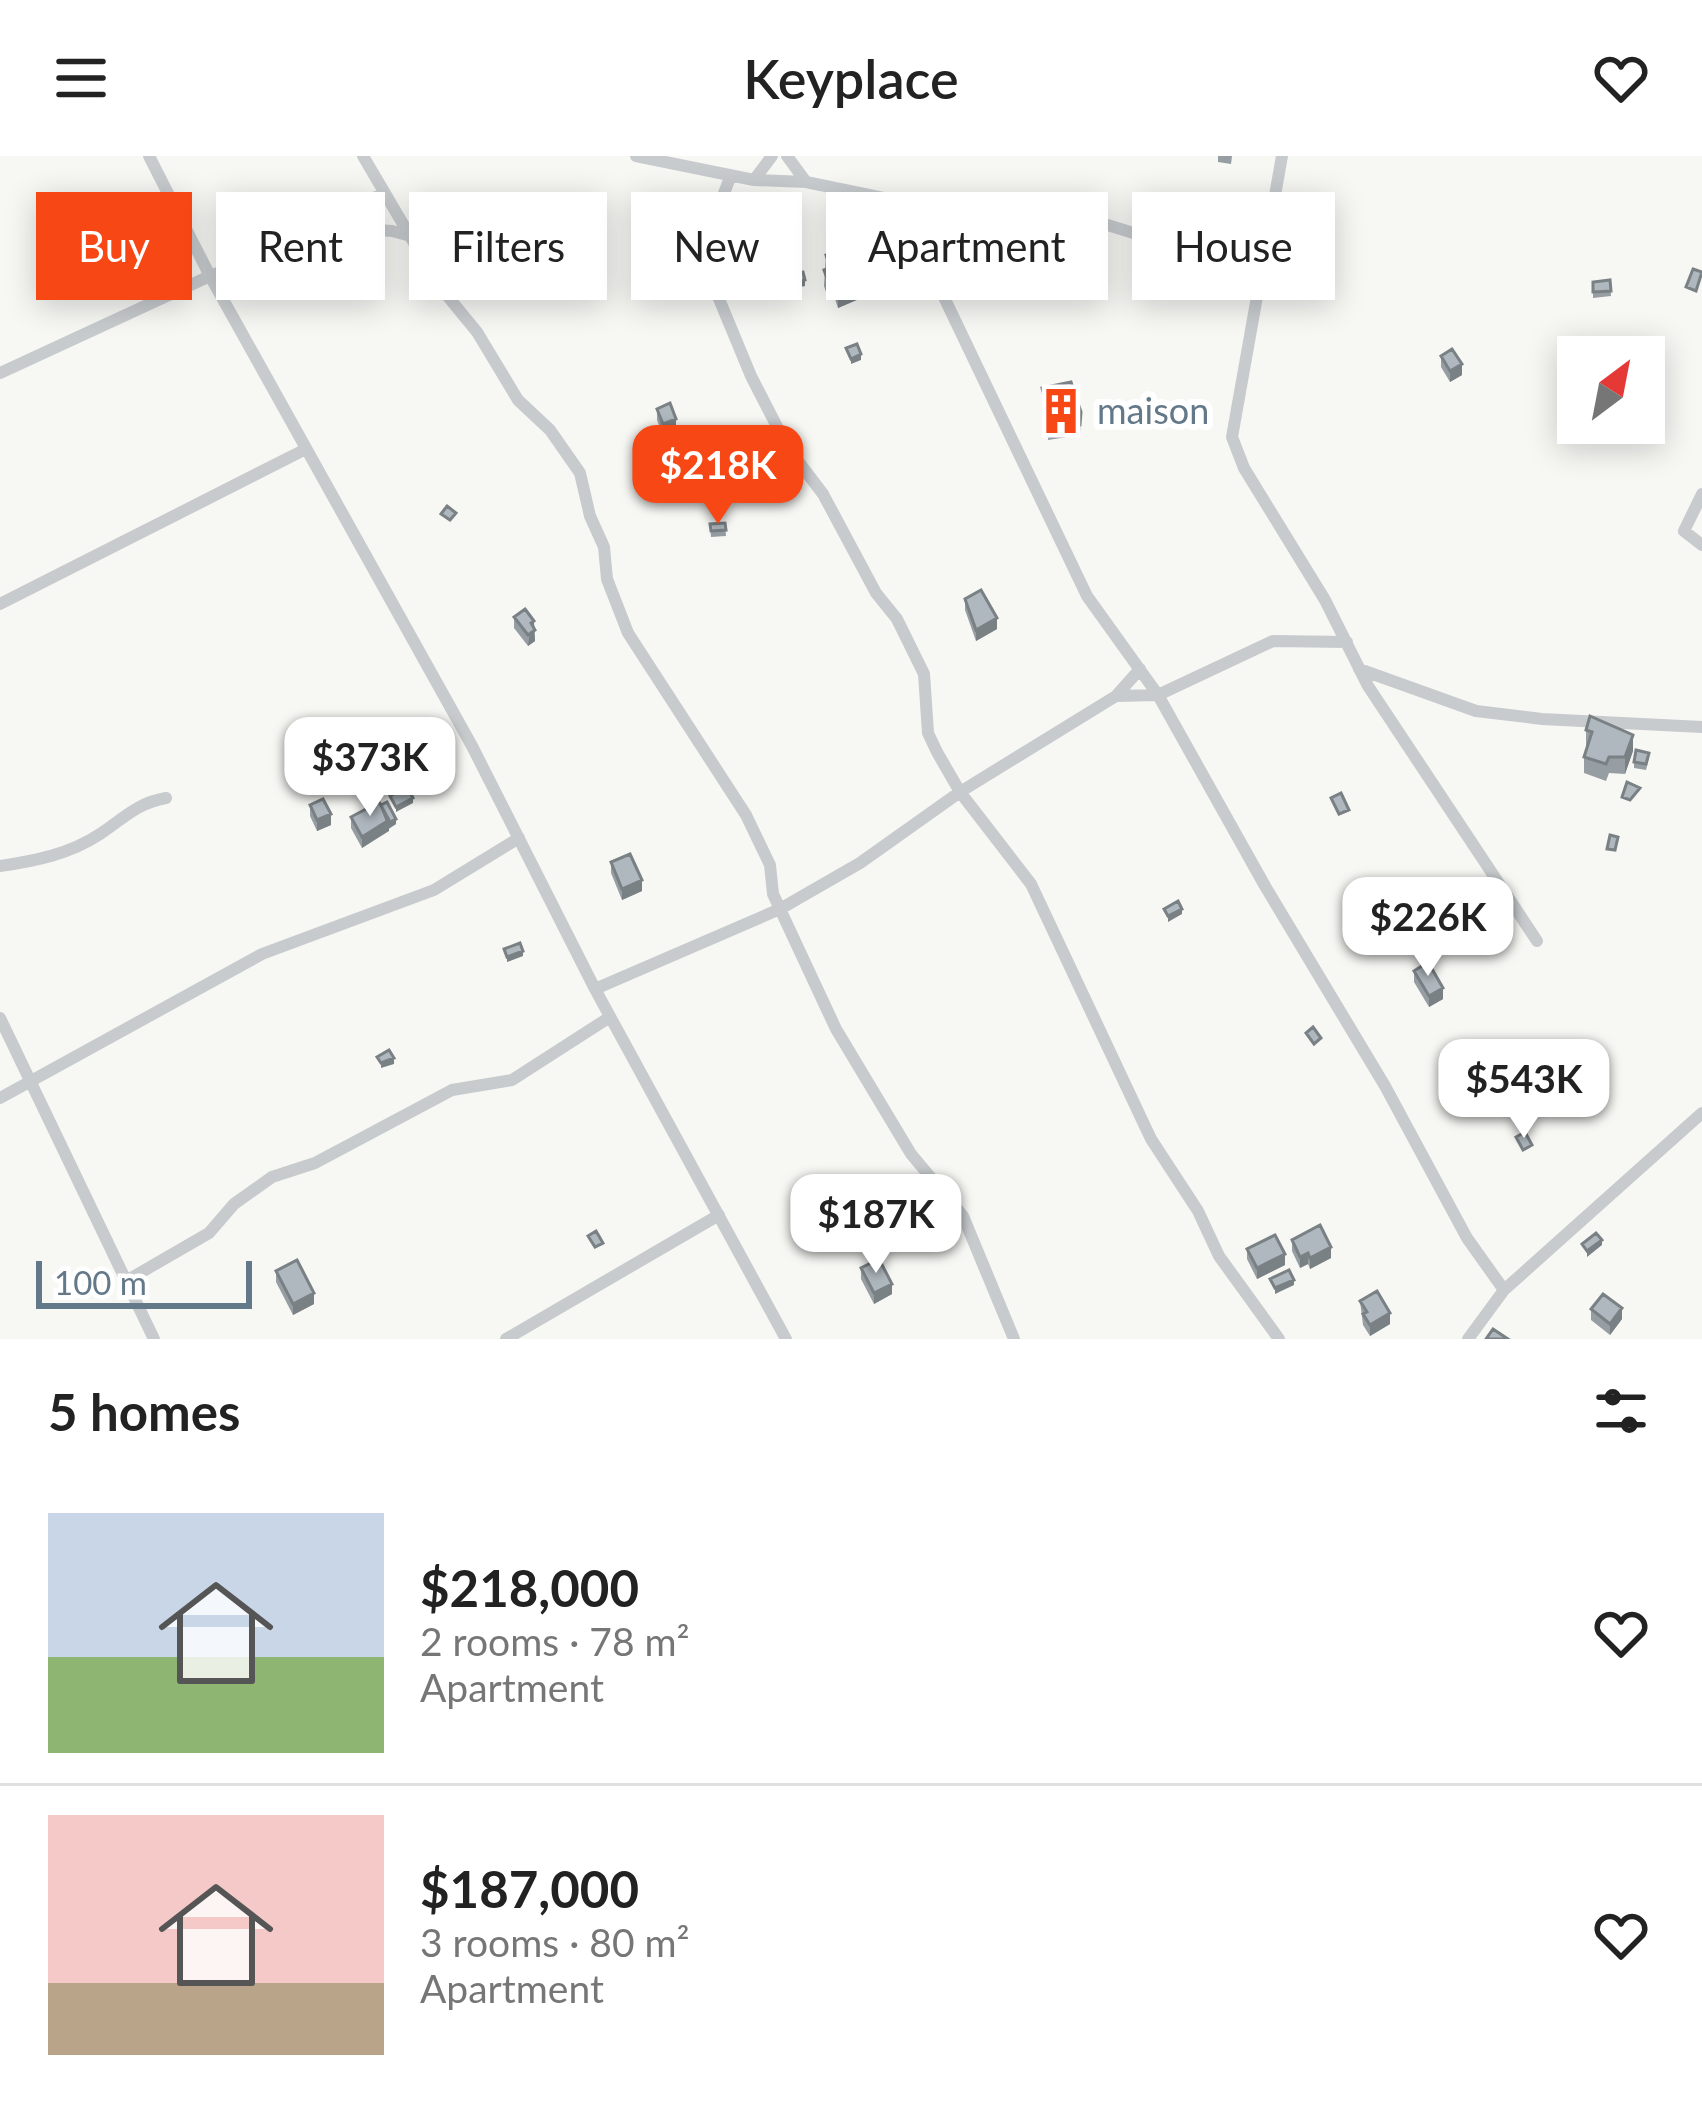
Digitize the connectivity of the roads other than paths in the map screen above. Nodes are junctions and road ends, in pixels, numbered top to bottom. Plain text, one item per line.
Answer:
1 (148, 156) edge
2 (363, 156) edge
3 (636, 156) edge
4 (772, 156) edge
5 (787, 156) edge
6 (1282, 156) edge
7 (731, 175) junction
8 (754, 179) junction
9 (806, 182) junction
10 (381, 192) edge
11 (854, 192) edge
12 (1275, 192) edge
13 (385, 198) edge
14 (409, 234) edge
15 (216, 274) edge
16 (210, 276) junction
17 (451, 300) edge
18 (945, 300) edge
19 (1255, 300) edge
20 (0, 374) edge
21 (307, 449) junction
22 (1702, 494) edge
23 (1702, 545) edge
24 (0, 604) edge
25 (1346, 642) junction
26 (1358, 668) junction
27 (1140, 669) junction
28 (1158, 695) junction
29 (1117, 696) junction
30 (1702, 727) edge
31 (960, 792) junction
32 (166, 798) dead end
33 (519, 838) junction
34 (0, 866) edge
35 (780, 909) junction
36 (1537, 941) dead end
37 (595, 989) junction
38 (610, 1017) junction
39 (0, 1018) edge
40 (29, 1079) junction
41 (0, 1098) edge
42 (1702, 1113) edge
43 (719, 1215) junction
44 (126, 1280) junction
45 (1504, 1289) junction
46 (154, 1339) edge
47 (506, 1339) edge
48 (786, 1339) edge
49 (1014, 1339) edge
50 (1279, 1339) edge
51 (1468, 1339) edge

1 - 16 street
2 - 10 street
3 - 7 street
4 - 8 street
5 - 9 street
6 - 12 street
7 - 8 street
7 - 31 street
8 - 9 street
9 - 11 street
13 - 14 street
15 - 16 street
16 - 20 street
16 - 21 street
17 - 35 street
18 - 27 street
19 - 25 street
21 - 24 street
21 - 33 street
22 - 23 street
25 - 26 street
25 - 28 street
26 - 30 street
26 - 36 street
27 - 28 street
27 - 29 street
28 - 29 street
28 - 45 street
29 - 31 street
31 - 35 street
31 - 50 street
32 - 34 street
33 - 37 street
33 - 40 street
35 - 37 street
35 - 49 street
37 - 38 street
38 - 43 street
38 - 44 street
39 - 40 street
40 - 41 street
40 - 44 street
42 - 45 street
43 - 47 street
43 - 48 street
44 - 46 street
45 - 51 street

